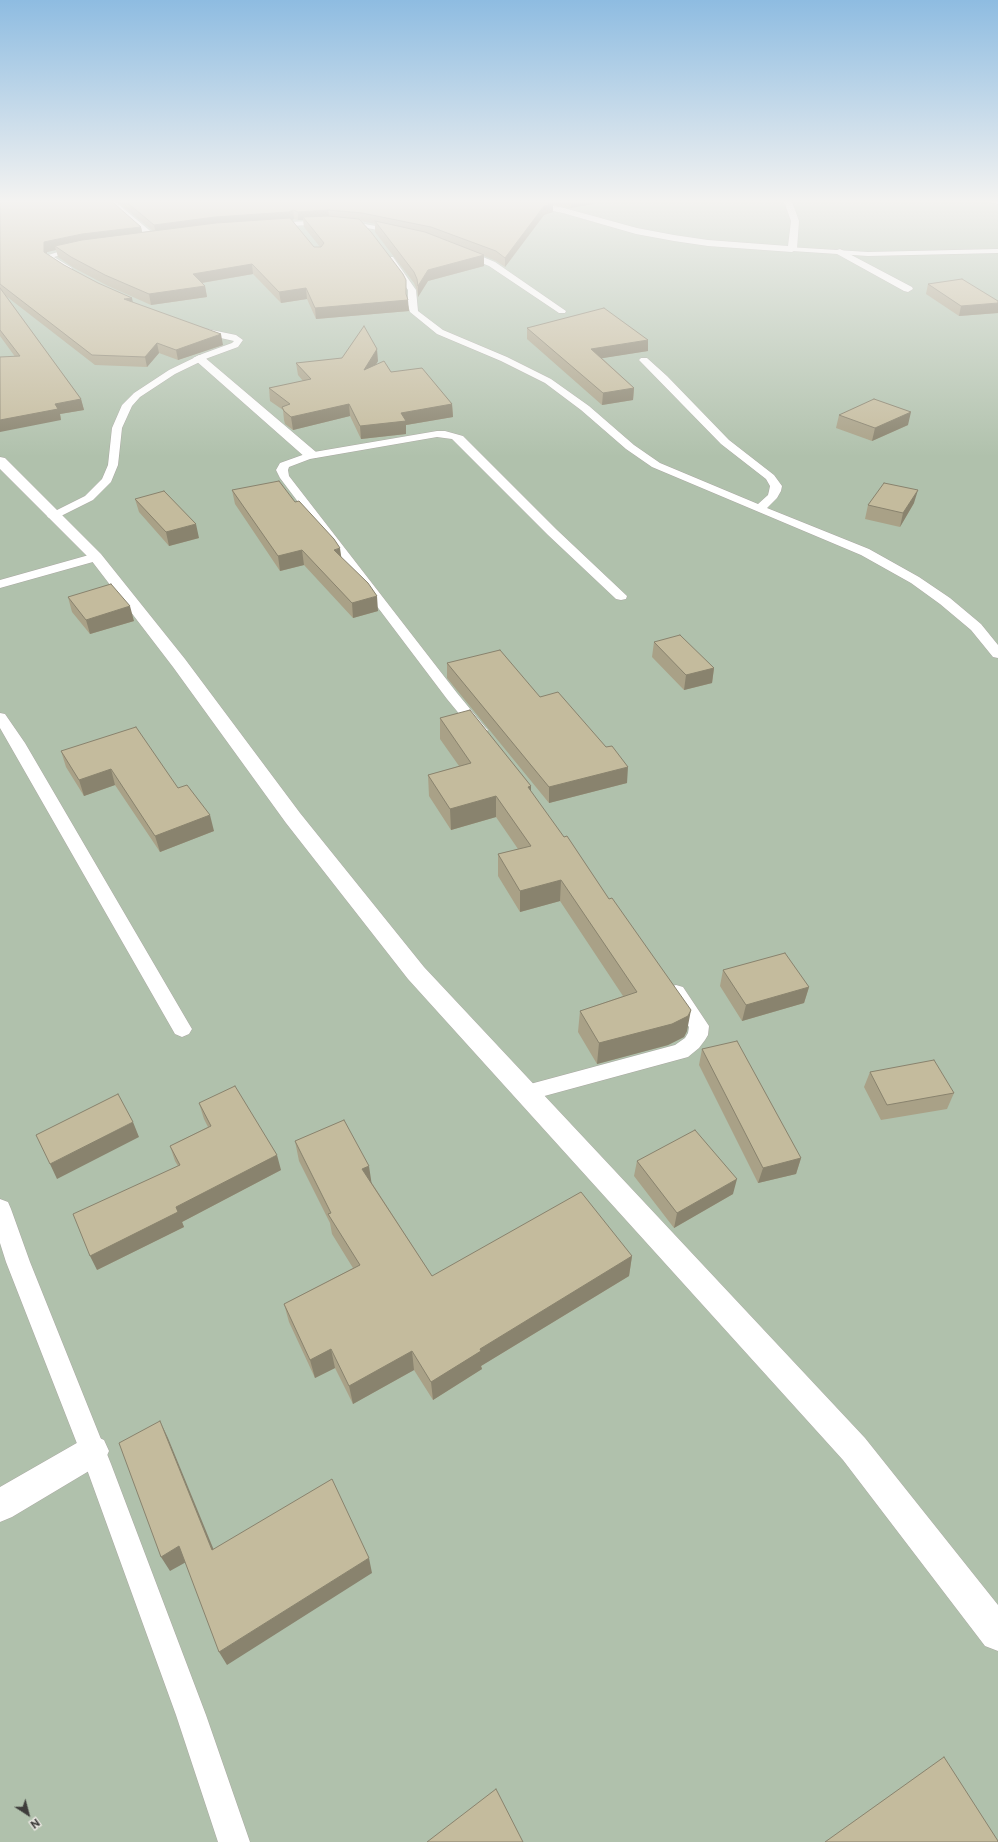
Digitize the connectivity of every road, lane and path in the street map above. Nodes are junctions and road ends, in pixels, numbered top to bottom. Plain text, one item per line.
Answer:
1 (409, 285) edge
2 (523, 285) edge
3 (901, 285) edge
4 (908, 289) dead end
5 (562, 311) dead end
6 (186, 326) edge
7 (199, 358) junction
8 (644, 360) dead end
9 (311, 455) junction
10 (0, 461) edge
11 (760, 508) junction
12 (54, 516) junction
13 (96, 557) junction
14 (0, 584) edge
15 (621, 596) dead end
16 (998, 654) edge
17 (0, 717) edge
18 (487, 738) edge
19 (664, 975) edge
20 (182, 1029) dead end
21 (526, 1093) junction
22 (0, 1209) edge
23 (93, 1451) junction
24 (0, 1505) edge
25 (998, 1633) edge
26 (234, 1842) edge

1 - 11 lane
2 - 5 lane
3 - 4 street
6 - 7 lane
7 - 9 street
7 - 12 lane
8 - 11 lane
9 - 15 lane
9 - 18 lane
10 - 12 street
11 - 16 lane
12 - 13 street
13 - 14 lane
13 - 21 street
17 - 20 lane
19 - 21 lane
21 - 25 street
22 - 23 lane
23 - 24 street
23 - 26 lane

